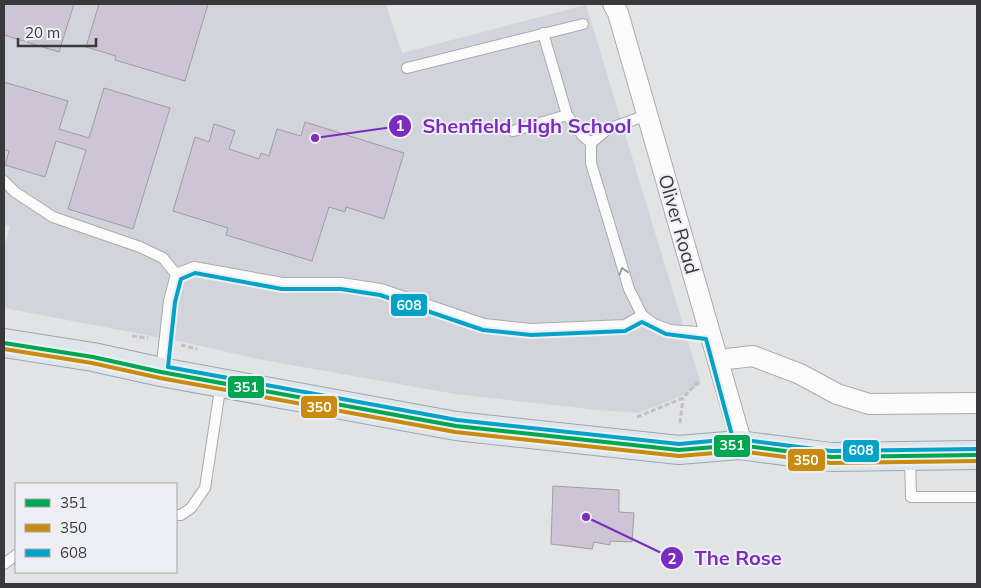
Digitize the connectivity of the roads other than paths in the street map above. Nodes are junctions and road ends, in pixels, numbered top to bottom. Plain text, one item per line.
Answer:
1 (613, 4) edge
2 (583, 24) dead end
3 (543, 33) junction
4 (407, 68) dead end
5 (567, 115) junction
6 (648, 115) junction
7 (513, 131) dead end
8 (591, 143) junction
9 (4, 181) edge
10 (176, 274) junction
11 (642, 315) junction
12 (711, 334) junction
13 (4, 343) edge
14 (719, 360) junction
15 (161, 372) junction
16 (222, 382) junction
17 (977, 403) edge
18 (739, 445) junction
19 (977, 455) edge
20 (910, 456) junction
21 (977, 497) edge
22 (178, 515) edge
23 (15, 556) edge
24 (4, 564) edge

1 - 6 street, Oliver Road
2 - 3 lane
3 - 4 lane
3 - 5 lane
5 - 7 lane
5 - 8 lane
6 - 8 lane
6 - 12 street, Oliver Road
11 -> 8 lane
9 - 10 lane
10 - 11 lane
10 - 15 lane
11 - 12 lane
12 - 14 street, Oliver Road
13 - 15 main road
14 - 17 street
14 - 18 street, Oliver Road
15 - 16 main road
16 - 18 main road
16 - 22 lane
18 - 20 main road
19 - 20 main road
20 - 21 lane
23 - 24 lane

